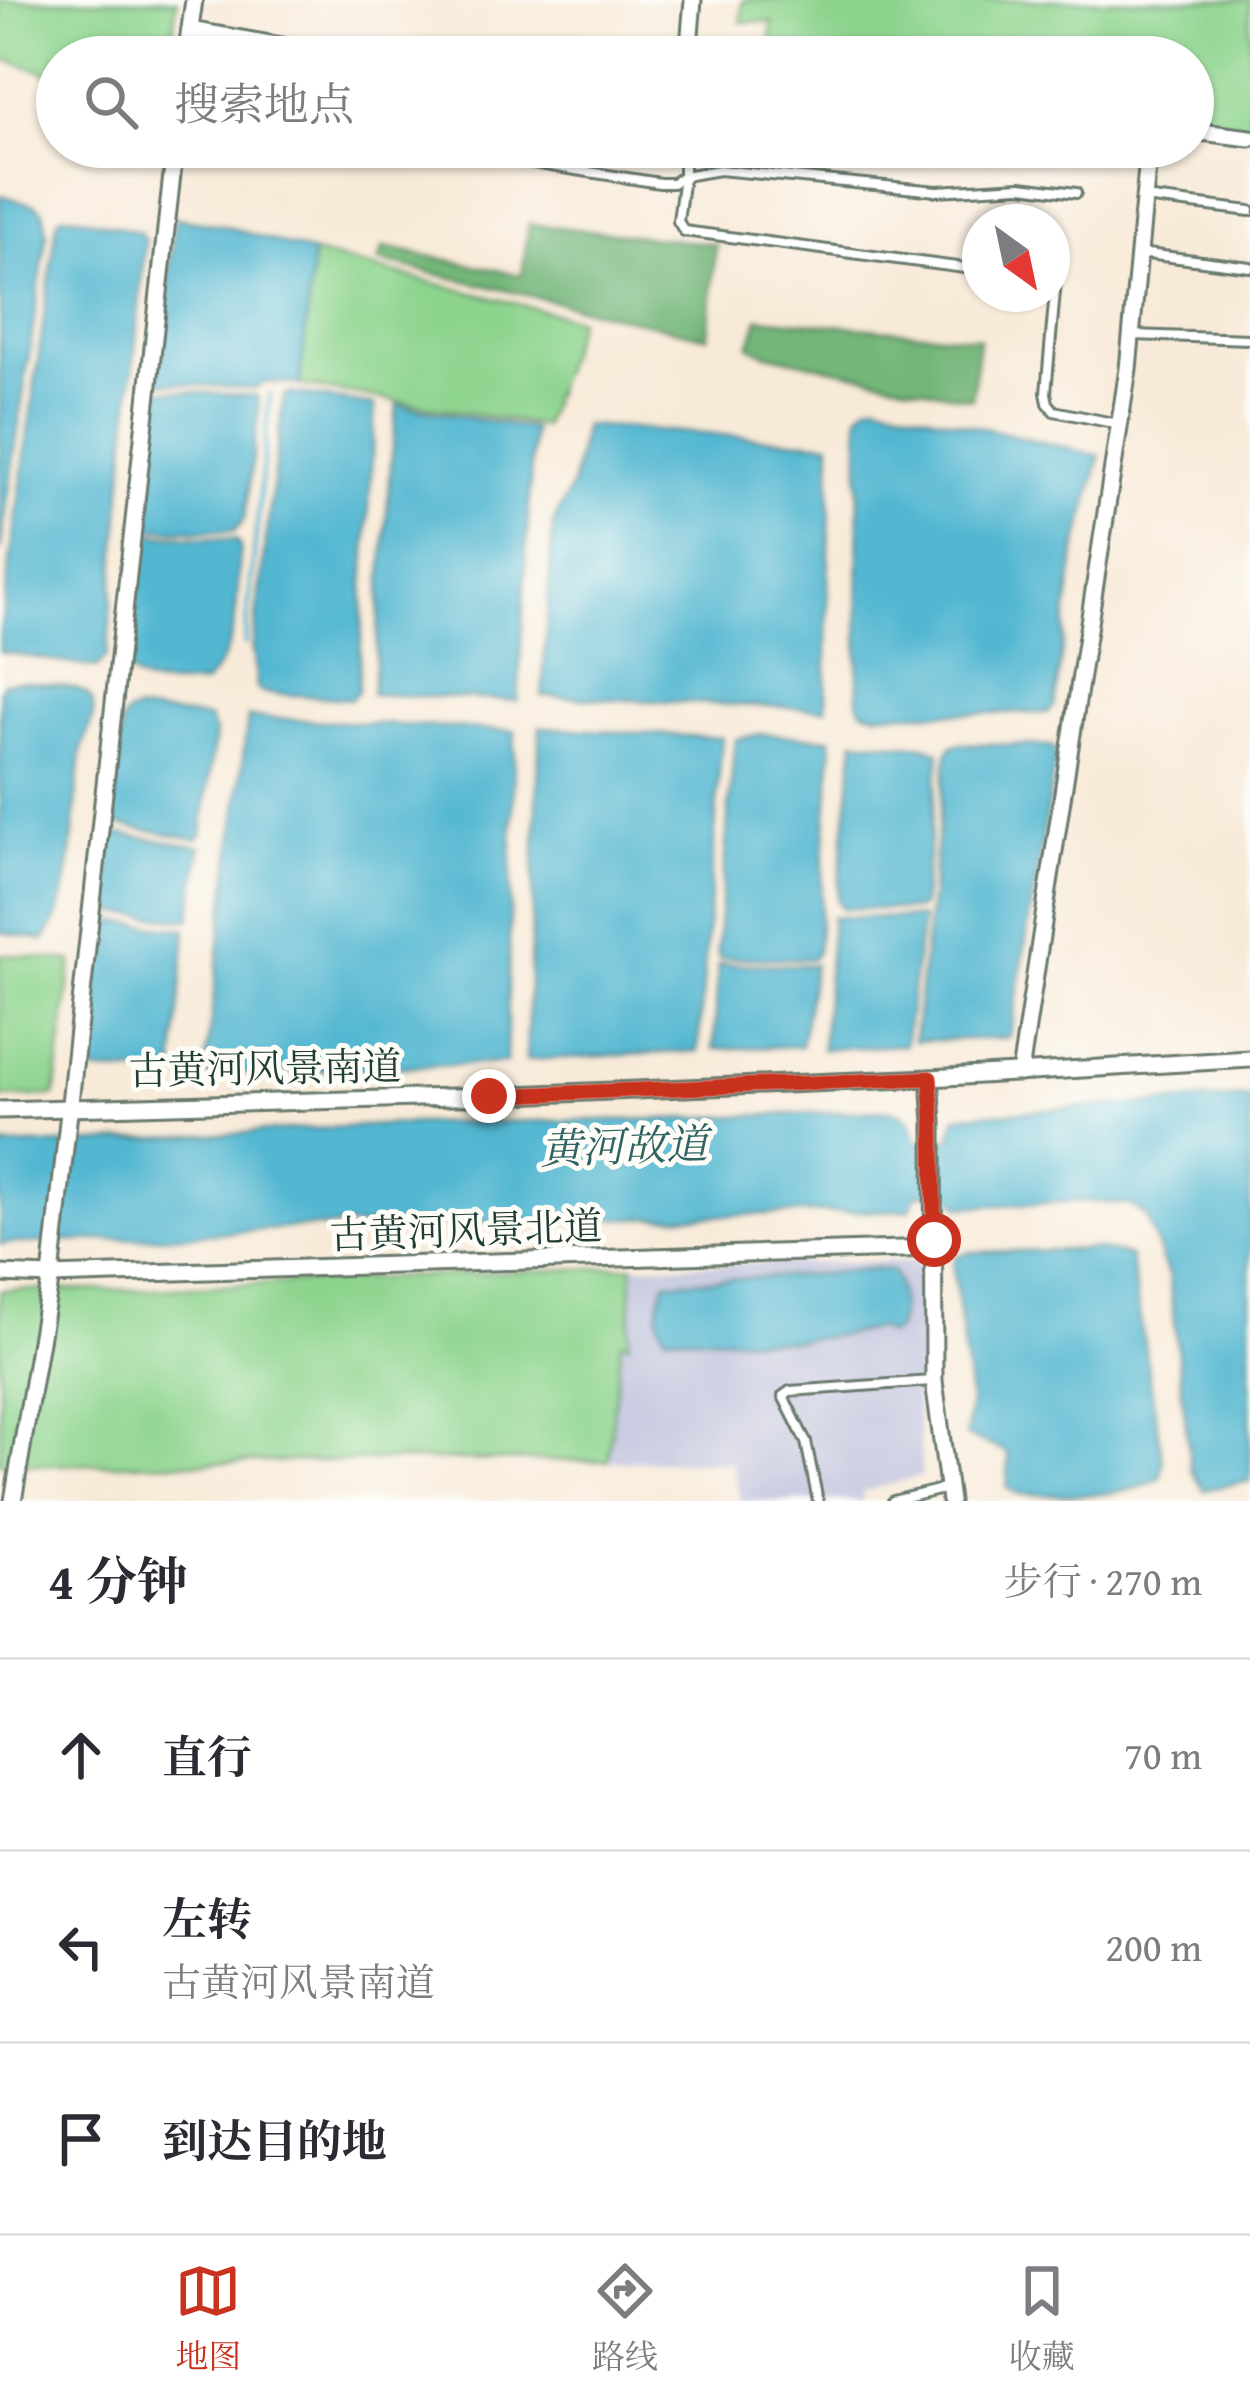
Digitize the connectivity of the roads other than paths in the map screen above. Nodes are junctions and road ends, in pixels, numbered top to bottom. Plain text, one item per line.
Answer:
1 (194, 0) edge
2 (693, 0) edge
3 (190, 30) junction
4 (189, 36) edge
5 (224, 36) edge
6 (690, 36) edge
7 (1214, 134) edge
8 (1250, 138) edge
9 (173, 168) edge
10 (563, 168) edge
11 (684, 168) edge
12 (1147, 168) edge
13 (684, 176) junction
14 (1076, 193) dead end
15 (1144, 198) junction
16 (1250, 212) edge
17 (1139, 254) junction
18 (1250, 267) edge
19 (962, 268) edge
20 (1053, 312) edge
21 (1131, 335) junction
22 (1250, 339) edge
23 (1120, 424) junction
24 (1250, 1059) edge
25 (1020, 1073) junction
26 (930, 1078) junction
27 (0, 1110) edge
28 (70, 1114) junction
29 (934, 1241) junction
30 (0, 1274) edge
31 (51, 1276) junction
32 (934, 1381) junction
33 (950, 1494) edge
34 (13, 1501) edge
35 (818, 1501) edge
36 (893, 1501) edge

1 - 3 street
2 - 6 street
3 - 4 street
3 - 5 street
7 - 8 street
9 - 28 street
10 - 13 lane
11 - 13 lane
12 - 15 street
13 - 14 lane
13 - 19 lane
15 - 16 lane
15 - 17 street
17 - 18 lane
17 - 21 street
20 - 23 lane
21 - 22 lane
21 - 23 street
23 - 25 street
24 - 25 street, 古黄河风景南道
25 - 26 street, 古黄河风景南道
26 - 28 street, 古黄河风景南道
26 - 29 street
27 - 28 street, 古黄河风景南道
28 - 31 street
29 - 31 street, 古黄河风景北道
29 - 32 street
30 - 31 street, 古黄河风景北道
31 - 34 street
32 - 33 street
32 - 35 lane
33 - 36 lane

